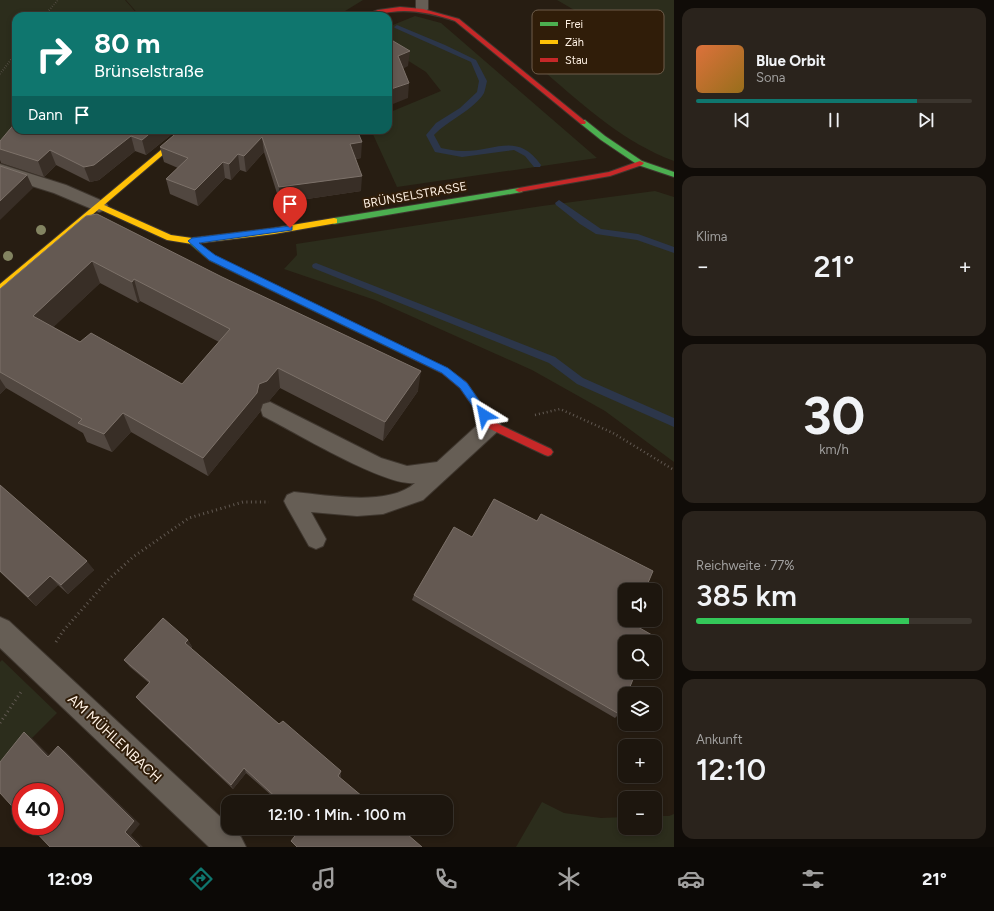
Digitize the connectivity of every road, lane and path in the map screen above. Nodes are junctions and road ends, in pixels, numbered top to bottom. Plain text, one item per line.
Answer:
1 (58, 0) edge
2 (422, 4) edge
3 (48, 12) edge
4 (381, 12) edge
5 (12, 58) edge
6 (0, 74) edge
7 (184, 134) edge
8 (640, 163) junction
9 (0, 170) edge
10 (674, 175) edge
11 (99, 206) junction
12 (192, 241) junction
13 (0, 288) edge
14 (270, 410) dead end
15 (491, 425) junction
16 (548, 452) dead end
17 (442, 470) junction
18 (674, 470) edge
19 (294, 501) junction
20 (316, 539) dead end
21 (0, 630) edge
22 (39, 667) junction
23 (0, 723) edge
24 (231, 846) edge

1 - 3 path
2 - 4 street
2 - 8 street
5 - 6 path
7 - 11 street
8 - 10 street
8 - 12 street, BRÜNSELSTRASSE
9 - 11 street
11 - 12 street, BRÜNSELSTRASSE
11 - 13 street
12 - 15 street
14 - 17 lane
15 - 16 street
15 - 17 lane
15 - 18 path
17 - 19 lane
19 - 20 lane
19 - 22 path
21 - 22 street, AM MÜHLENBACH
22 - 23 path
22 - 24 street, AM MÜHLENBACH

